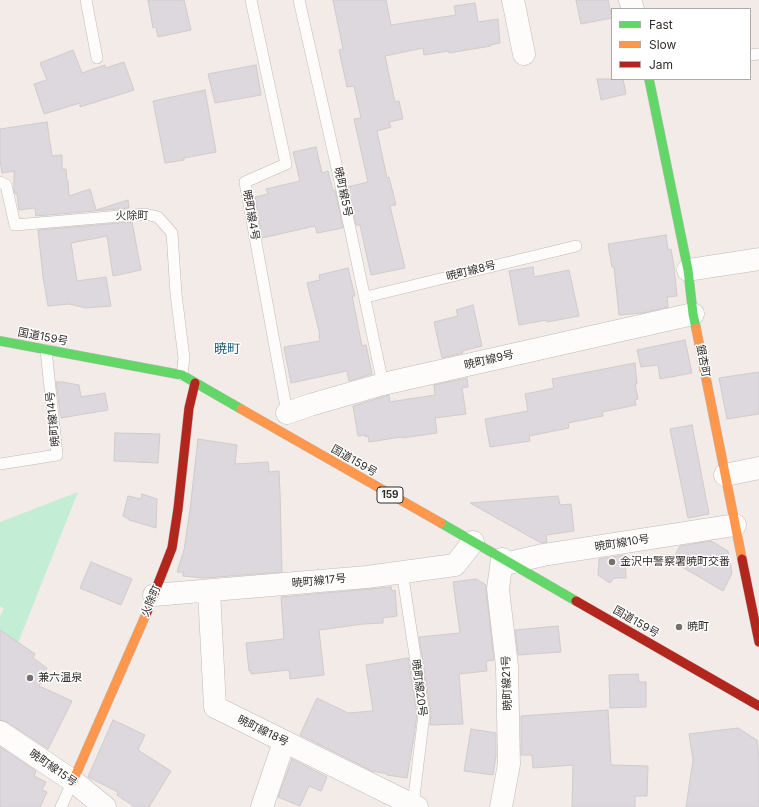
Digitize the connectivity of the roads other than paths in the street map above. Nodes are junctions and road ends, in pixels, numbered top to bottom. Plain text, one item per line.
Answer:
1 (86, 0) edge
2 (251, 0) edge
3 (299, 0) edge
4 (513, 0) edge
5 (524, 54) dead end
6 (98, 58) dead end
7 (649, 80) edge
8 (0, 182) edge
9 (576, 246) dead end
10 (759, 259) edge
11 (688, 270) junction
12 (366, 297) junction
13 (693, 314) junction
14 (0, 342) edge
15 (46, 350) junction
16 (182, 376) junction
17 (195, 383) junction
18 (383, 384) junction
19 (284, 423) junction
20 (0, 464) edge
21 (759, 468) edge
22 (725, 475) junction
23 (736, 525) junction
24 (473, 542) junction
25 (505, 561) junction
26 (402, 572) junction
27 (209, 591) junction
28 (154, 594) junction
29 (759, 642) edge
30 (757, 700) edge
31 (0, 732) edge
32 (284, 742) junction
33 (73, 781) junction
34 (415, 806) edge
35 (61, 807) edge
36 (105, 807) edge
37 (262, 807) edge
38 (501, 807) edge

1 - 6 lane
2 - 19 lane, 暁町線4号
3 - 12 lane, 暁町線5号
4 - 5 street
7 - 11 main road, 銀杏町
8 - 16 lane, 火除町
9 - 12 lane, 暁町線8号
10 - 11 street
11 - 13 main road, 銀杏町
12 - 18 lane, 暁町線5号
13 - 18 street, 暁町線9号
13 - 22 main road, 銀杏町
14 - 15 main road, 国道159号 / 159
15 - 16 main road, 国道159号 / 159
15 - 20 lane, 暁町線14号
16 - 17 main road, 国道159号 / 159
17 - 19 main road, 国道159号 / 159
17 - 28 main road, 火除町
18 - 19 street, 暁町線9号
19 - 24 main road, 国道159号 / 159
21 - 22 street
22 - 23 main road, 銀杏町
23 - 25 street, 暁町線10号
23 - 29 main road, 銀杏町
24 - 25 main road, 国道159号 / 159
24 - 26 street, 暁町線17号
25 - 30 main road, 国道159号 / 159
25 - 38 street, 暁町線21号
26 - 27 street, 暁町線17号
26 - 34 lane, 暁町線20号
27 - 28 street, 暁町線17号
27 - 32 street, 暁町線18号
28 - 33 main road, 火除町
31 - 33 street, 暁町線15号
32 - 34 street, 暁町線18号
32 - 37 street
33 - 35 lane, 火除町
33 - 36 street, 暁町線15号

